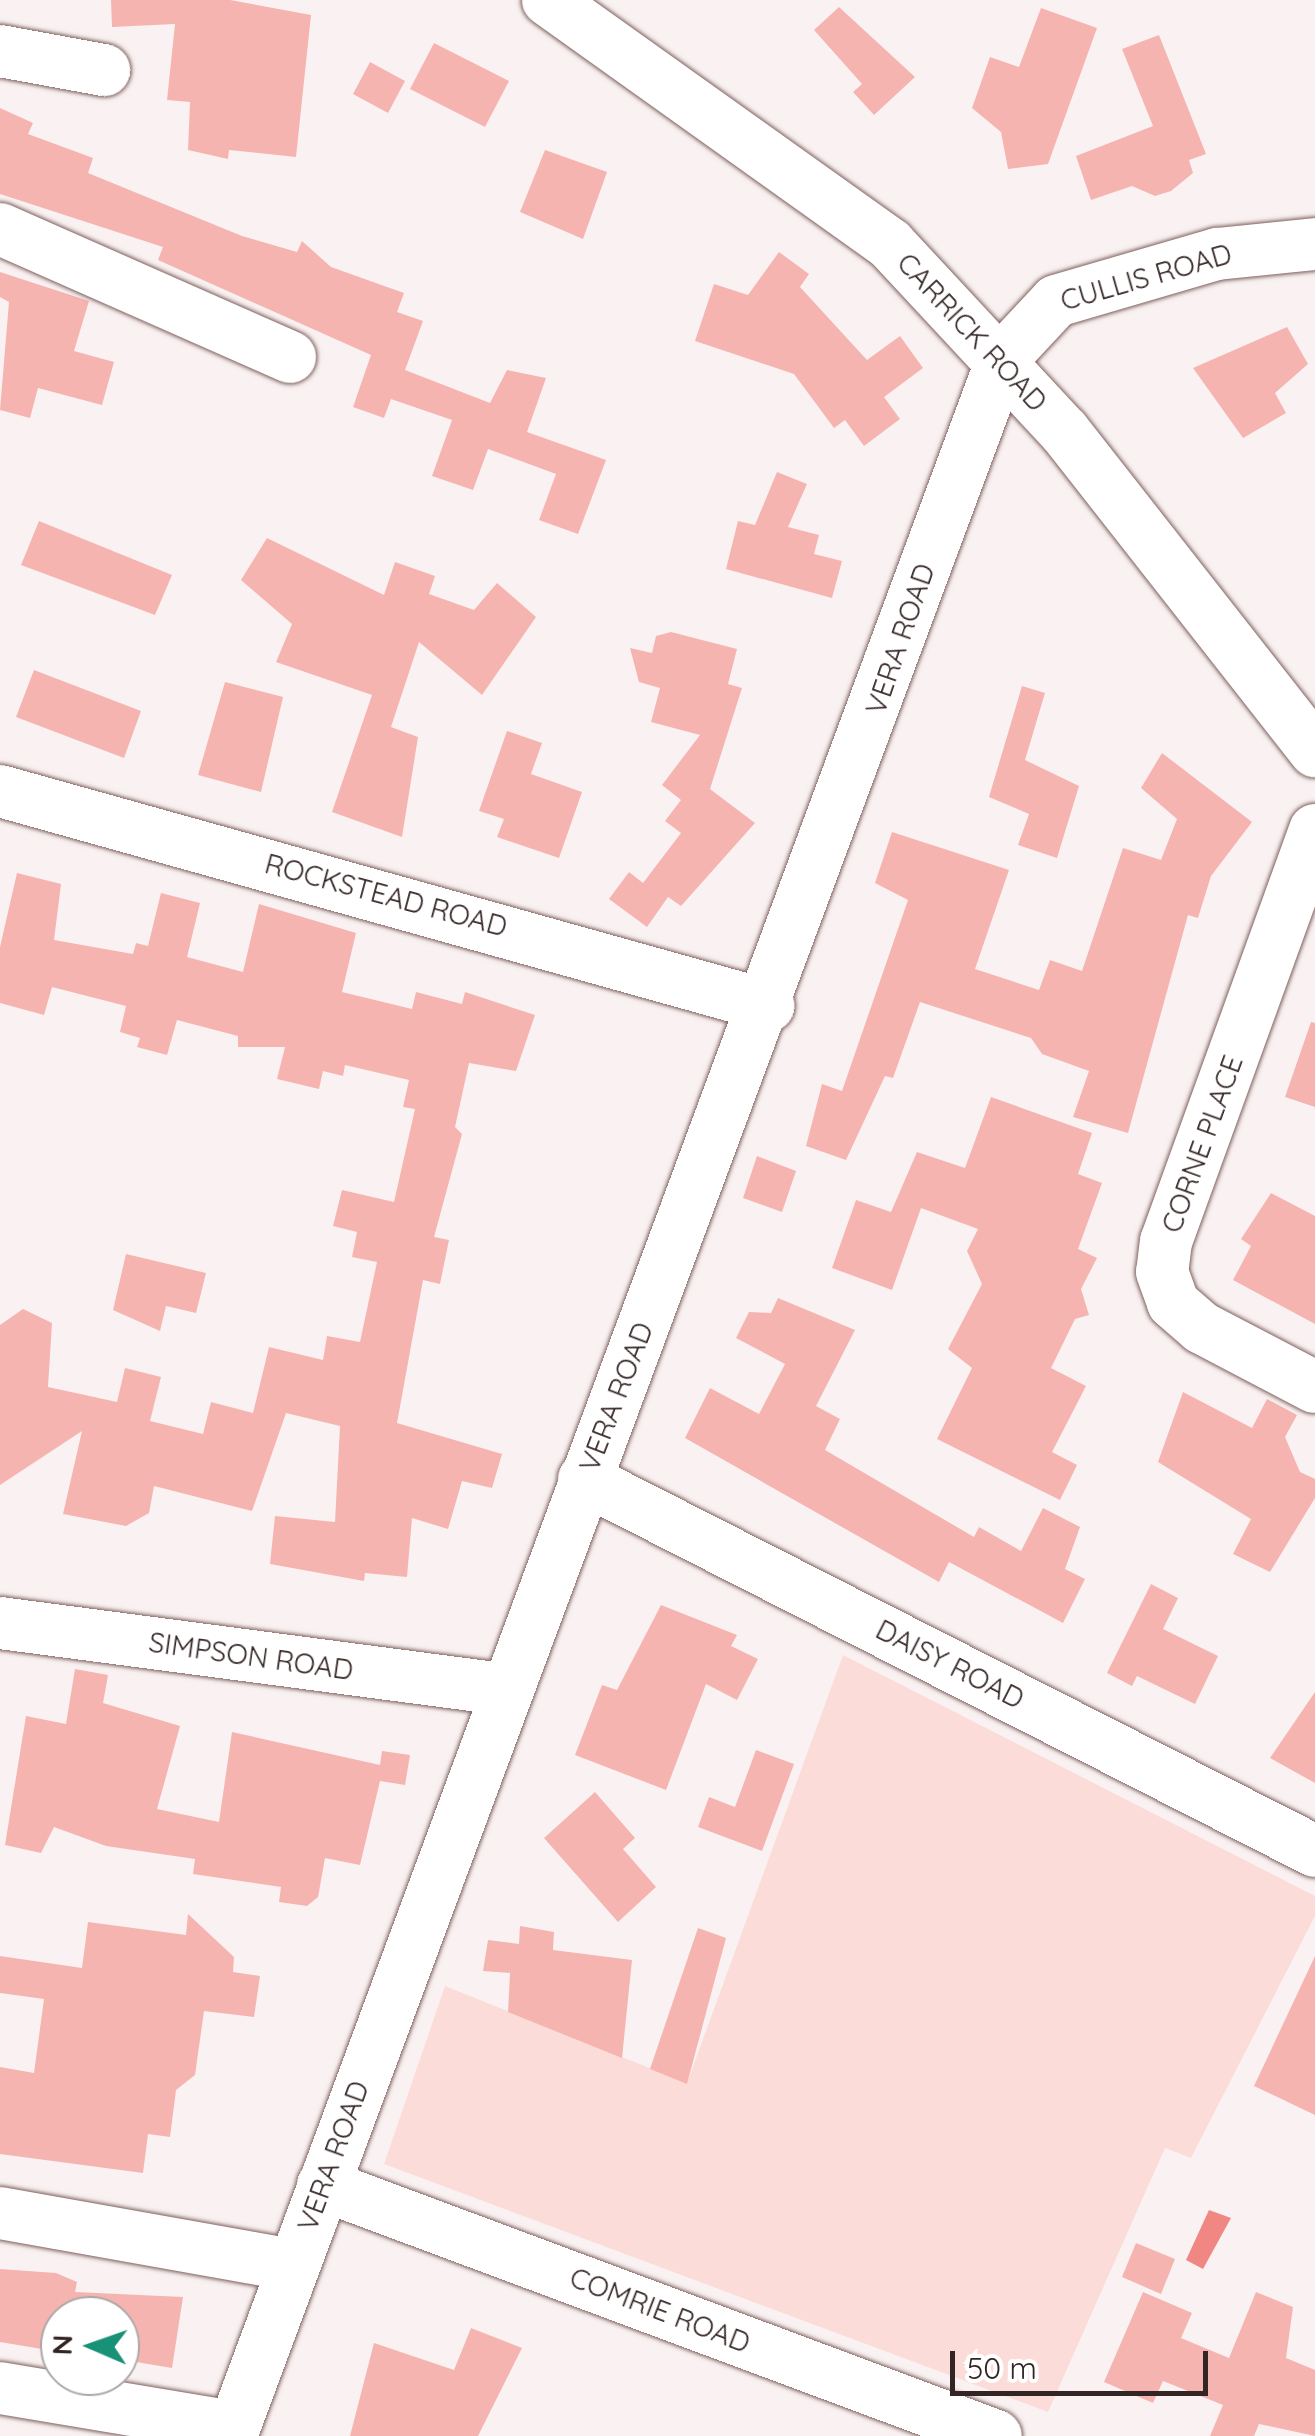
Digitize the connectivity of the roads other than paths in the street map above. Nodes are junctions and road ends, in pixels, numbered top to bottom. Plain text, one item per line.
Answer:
1 (548, 0) edge
2 (0, 51) edge
3 (104, 70) dead end
4 (0, 229) edge
5 (1315, 244) edge
6 (290, 357) dead end
7 (1002, 358) junction
8 (1315, 750) edge
9 (0, 791) edge
10 (1315, 830) edge
11 (769, 1006) junction
12 (1315, 1386) edge
13 (584, 1479) junction
14 (0, 1623) edge
15 (502, 1689) junction
16 (1315, 1852) edge
17 (323, 2185) junction
18 (0, 2213) edge
19 (292, 2265) junction
20 (0, 2388) edge
21 (233, 2432) edge
22 (996, 2436) edge

1 - 7 street, CARRICK ROAD
2 - 3 street
4 - 6 street
5 - 7 street, CULLIS ROAD
7 - 8 street, CARRICK ROAD
7 - 11 street, VERA ROAD
9 - 11 street, ROCKSTEAD ROAD
10 - 12 street, CORNE PLACE
11 - 13 street, VERA ROAD
13 - 15 street, VERA ROAD
13 - 16 street, DAISY ROAD
14 - 15 street, SIMPSON ROAD
15 - 17 street, VERA ROAD
17 - 19 street, VERA ROAD
17 - 22 street, COMRIE ROAD
18 - 19 street
19 - 21 street, VERA ROAD
20 - 21 street

